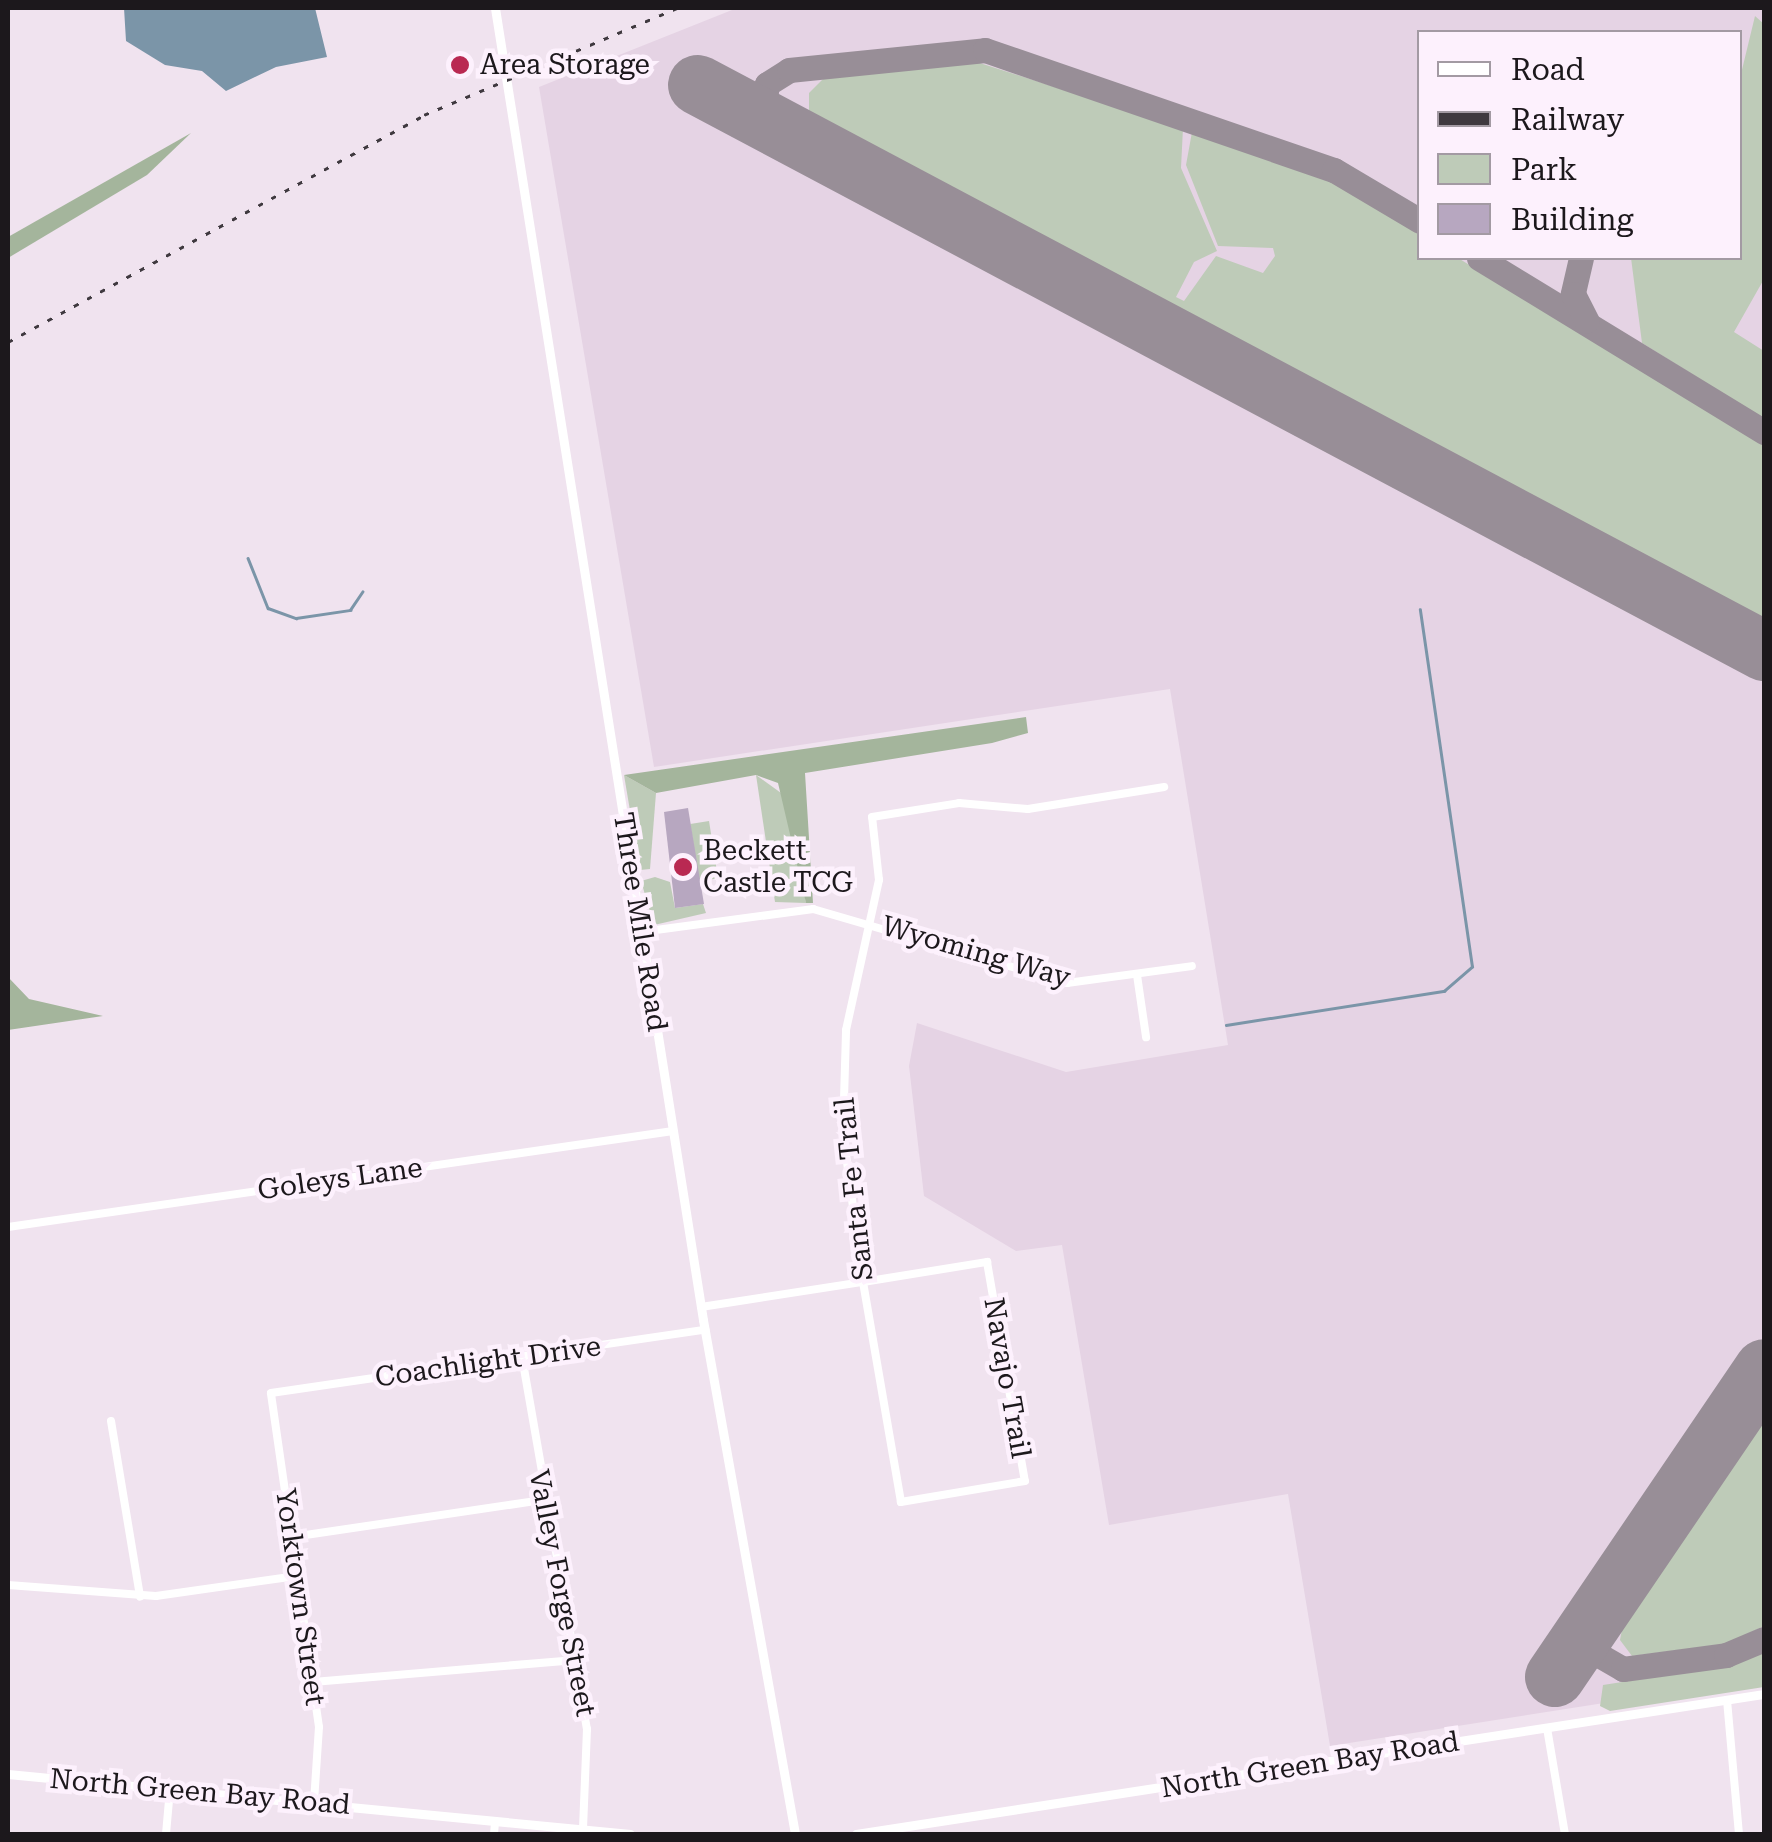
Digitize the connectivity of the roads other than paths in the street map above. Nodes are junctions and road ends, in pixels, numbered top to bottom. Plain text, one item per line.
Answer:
1 (495, 8) edge
2 (1164, 788) dead end
3 (871, 921) junction
4 (642, 932) junction
5 (1192, 966) dead end
6 (1137, 975) junction
7 (1146, 1037) dead end
8 (673, 1131) junction
9 (8, 1227) edge
10 (864, 1282) junction
11 (701, 1307) junction
12 (705, 1330) junction
13 (522, 1356) junction
14 (271, 1393) joint
15 (112, 1421) dead end
16 (543, 1500) junction
17 (901, 1502) joint
18 (292, 1536) junction
19 (298, 1576) junction
20 (8, 1585) edge
21 (140, 1596) junction
22 (573, 1660) junction
23 (313, 1682) junction
24 (1764, 1694) edge
25 (1728, 1700) junction
26 (1548, 1728) junction
27 (8, 1774) edge
28 (170, 1789) junction
29 (314, 1802) junction
30 (495, 1822) junction
31 (583, 1830) junction
32 (166, 1834) edge
33 (494, 1834) edge
34 (630, 1834) edge
35 (795, 1834) edge
36 (856, 1834) edge
37 (1566, 1834) edge
38 (1740, 1834) edge

1 - 4 street, Three Mile Road
2 - 3 street, Santa Fe Trail
3 - 4 street, Wyoming Way
3 - 6 street, Wyoming Way
3 - 10 street, Santa Fe Trail
4 - 8 street, Three Mile Road
5 - 6 street, Wyoming Way
6 - 7 street
8 - 9 street, Goleys Lane
8 - 11 street, Three Mile Road
10 - 11 street
10 - 17 street, Santa Fe Trail
10 - 17 street, Navajo Trail
11 - 12 street, Three Mile Road
12 - 13 street, Coachlight Drive
12 - 35 street, Three Mile Road
13 - 14 street, Coachlight Drive
13 - 16 street, Valley Forge Street
14 - 18 street, Yorktown Street
15 - 21 street
16 - 18 street
16 - 22 street, Valley Forge Street
18 - 19 street, Yorktown Street
19 - 21 street
19 - 23 street, Yorktown Street
20 - 21 street
22 - 23 street
22 - 31 street, Valley Forge Street
23 - 29 street, Yorktown Street
24 - 25 street, North Green Bay Road
25 - 26 street, North Green Bay Road
25 - 38 street
26 - 36 street, North Green Bay Road
26 - 37 street
27 - 28 street, North Green Bay Road
28 - 29 street, North Green Bay Road
28 - 32 street
29 - 30 street, North Green Bay Road
30 - 31 street, North Green Bay Road
30 - 33 street
31 - 34 street, North Green Bay Road

